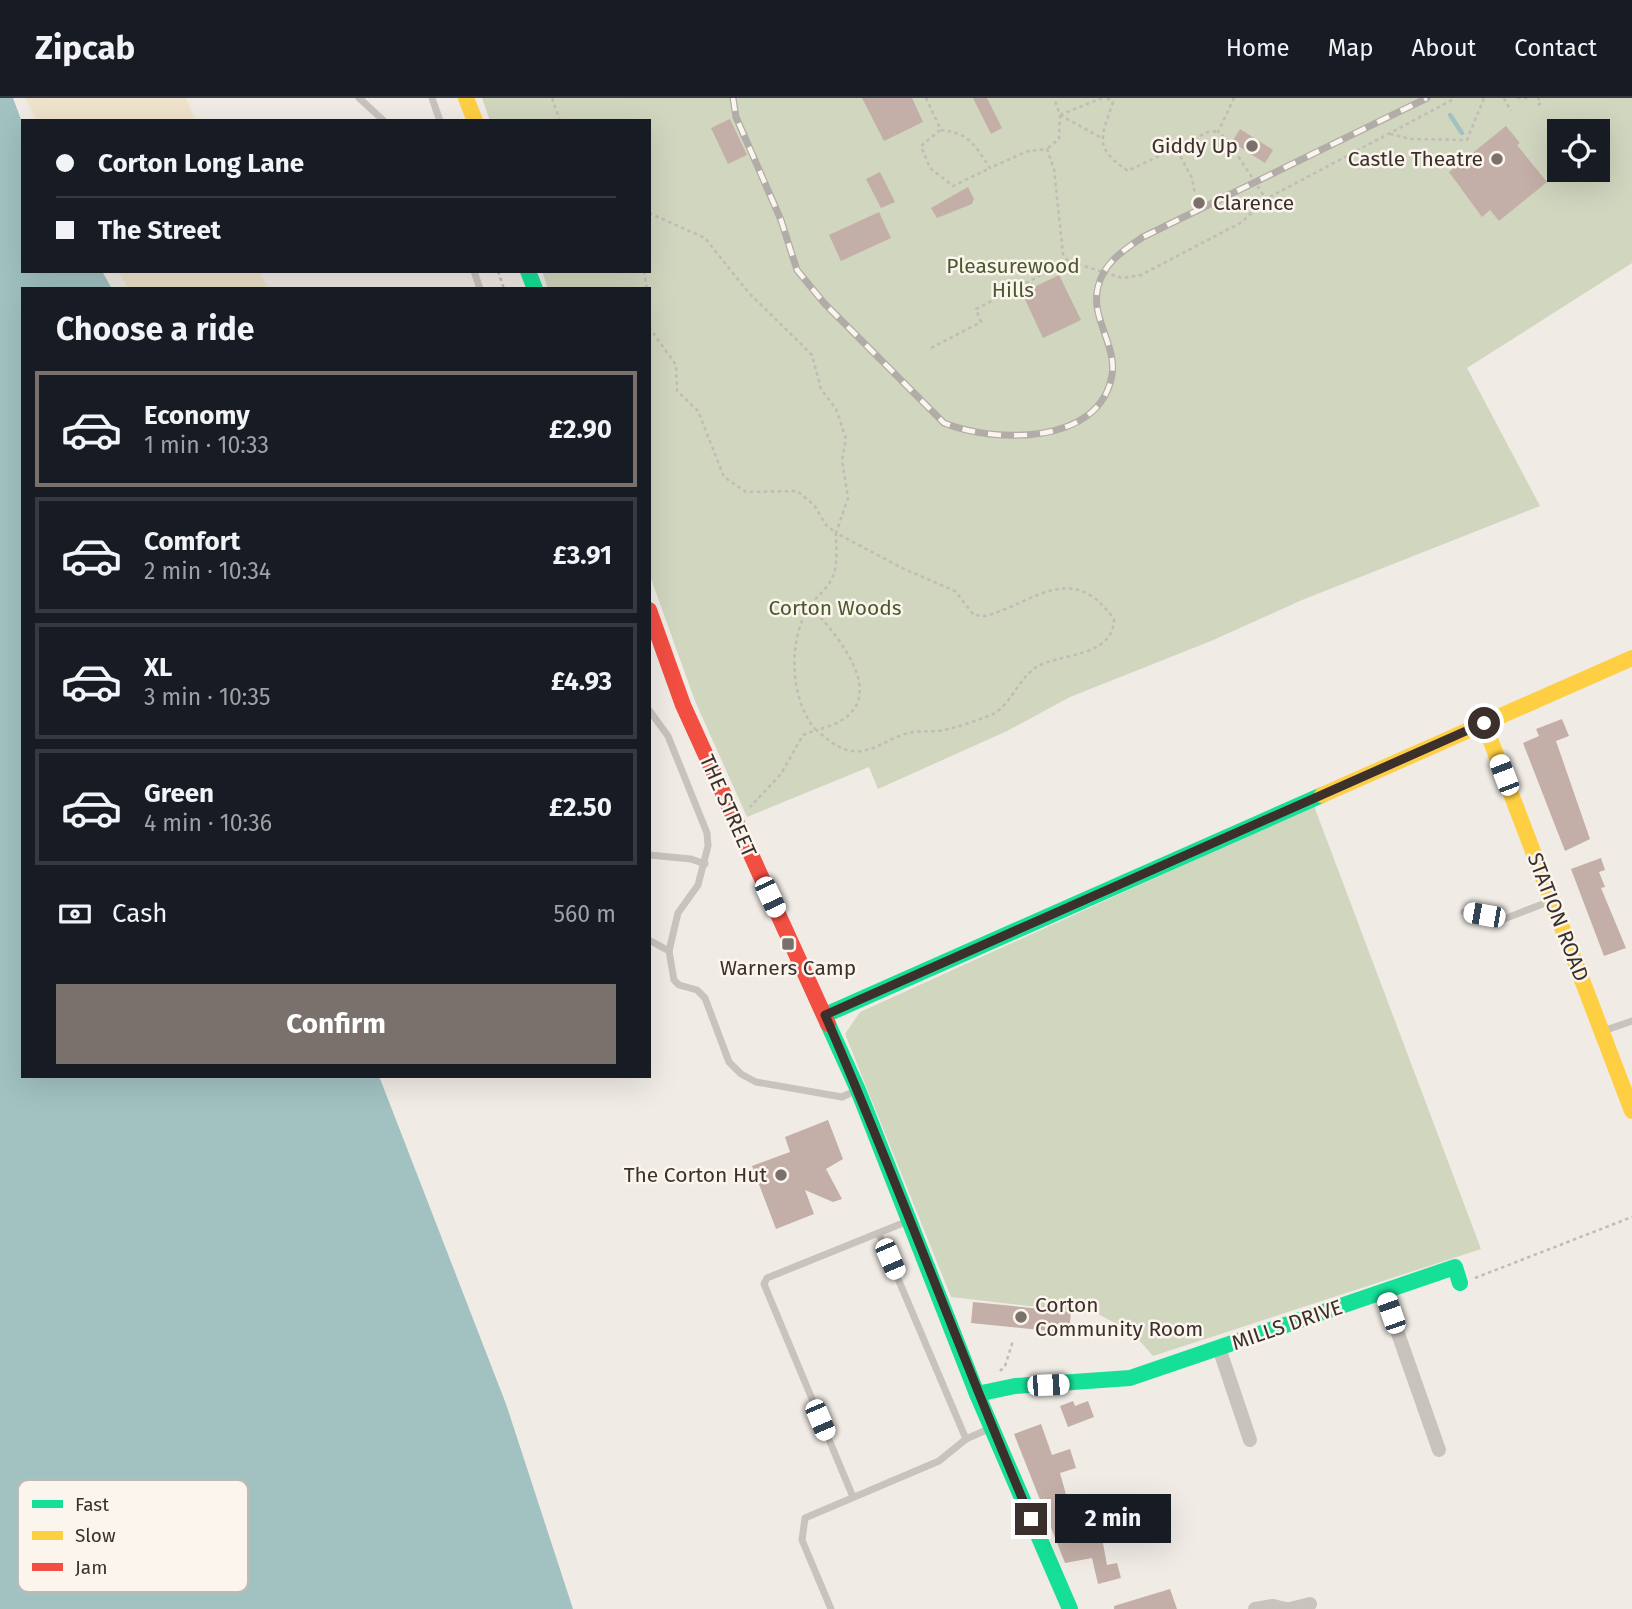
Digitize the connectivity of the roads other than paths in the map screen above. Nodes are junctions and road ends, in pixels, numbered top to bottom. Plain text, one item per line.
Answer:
1 (359, 98) edge
2 (432, 98) edge
3 (467, 98) edge
4 (382, 119) edge
5 (439, 119) edge
6 (474, 119) edge
7 (651, 615) edge
8 (1628, 659) edge
9 (651, 714) edge
10 (1484, 723) junction
11 (651, 855) edge
12 (705, 864) junction
13 (1552, 900) junction
14 (1464, 912) dead end
15 (651, 941) edge
16 (669, 951) junction
17 (825, 1015) junction
18 (1632, 1021) edge
19 (1602, 1032) junction
20 (858, 1090) junction
21 (1632, 1111) edge
22 (909, 1221) junction
23 (879, 1234) junction
24 (1460, 1283) road end
25 (1383, 1291) junction
26 (1219, 1348) junction
27 (977, 1394) junction
28 (992, 1428) junction
29 (966, 1438) junction
30 (1250, 1440) dead end
31 (1438, 1450) dead end
32 (853, 1497) junction
33 (1310, 1604) dead end
34 (831, 1609) edge
35 (1070, 1609) edge
36 (1255, 1609) edge
37 (1288, 1609) edge

1 - 4 lane
2 - 5 lane
3 - 6 street
7 - 17 street, THE STREET
8 - 10 street
9 - 12 lane
10 - 13 street, STATION ROAD
10 - 17 street
11 - 12 lane
12 - 16 lane
13 - 14 lane
13 - 19 street, STATION ROAD
15 - 16 lane
16 - 20 lane
17 - 20 street, THE STREET
18 - 19 lane
19 - 21 street, STATION ROAD
20 - 22 street, THE STREET
22 - 23 lane
22 - 27 street, THE STREET
23 - 29 lane
23 - 32 lane
24 - 25 street, MILLS DRIVE
25 - 26 street, MILLS DRIVE
25 - 31 street
26 - 27 street, MILLS DRIVE
26 - 30 street
27 - 28 street, THE STREET
28 - 29 lane
28 - 35 street, THE STREET
29 - 32 lane
32 - 34 lane
33 - 37 street
36 - 37 street

